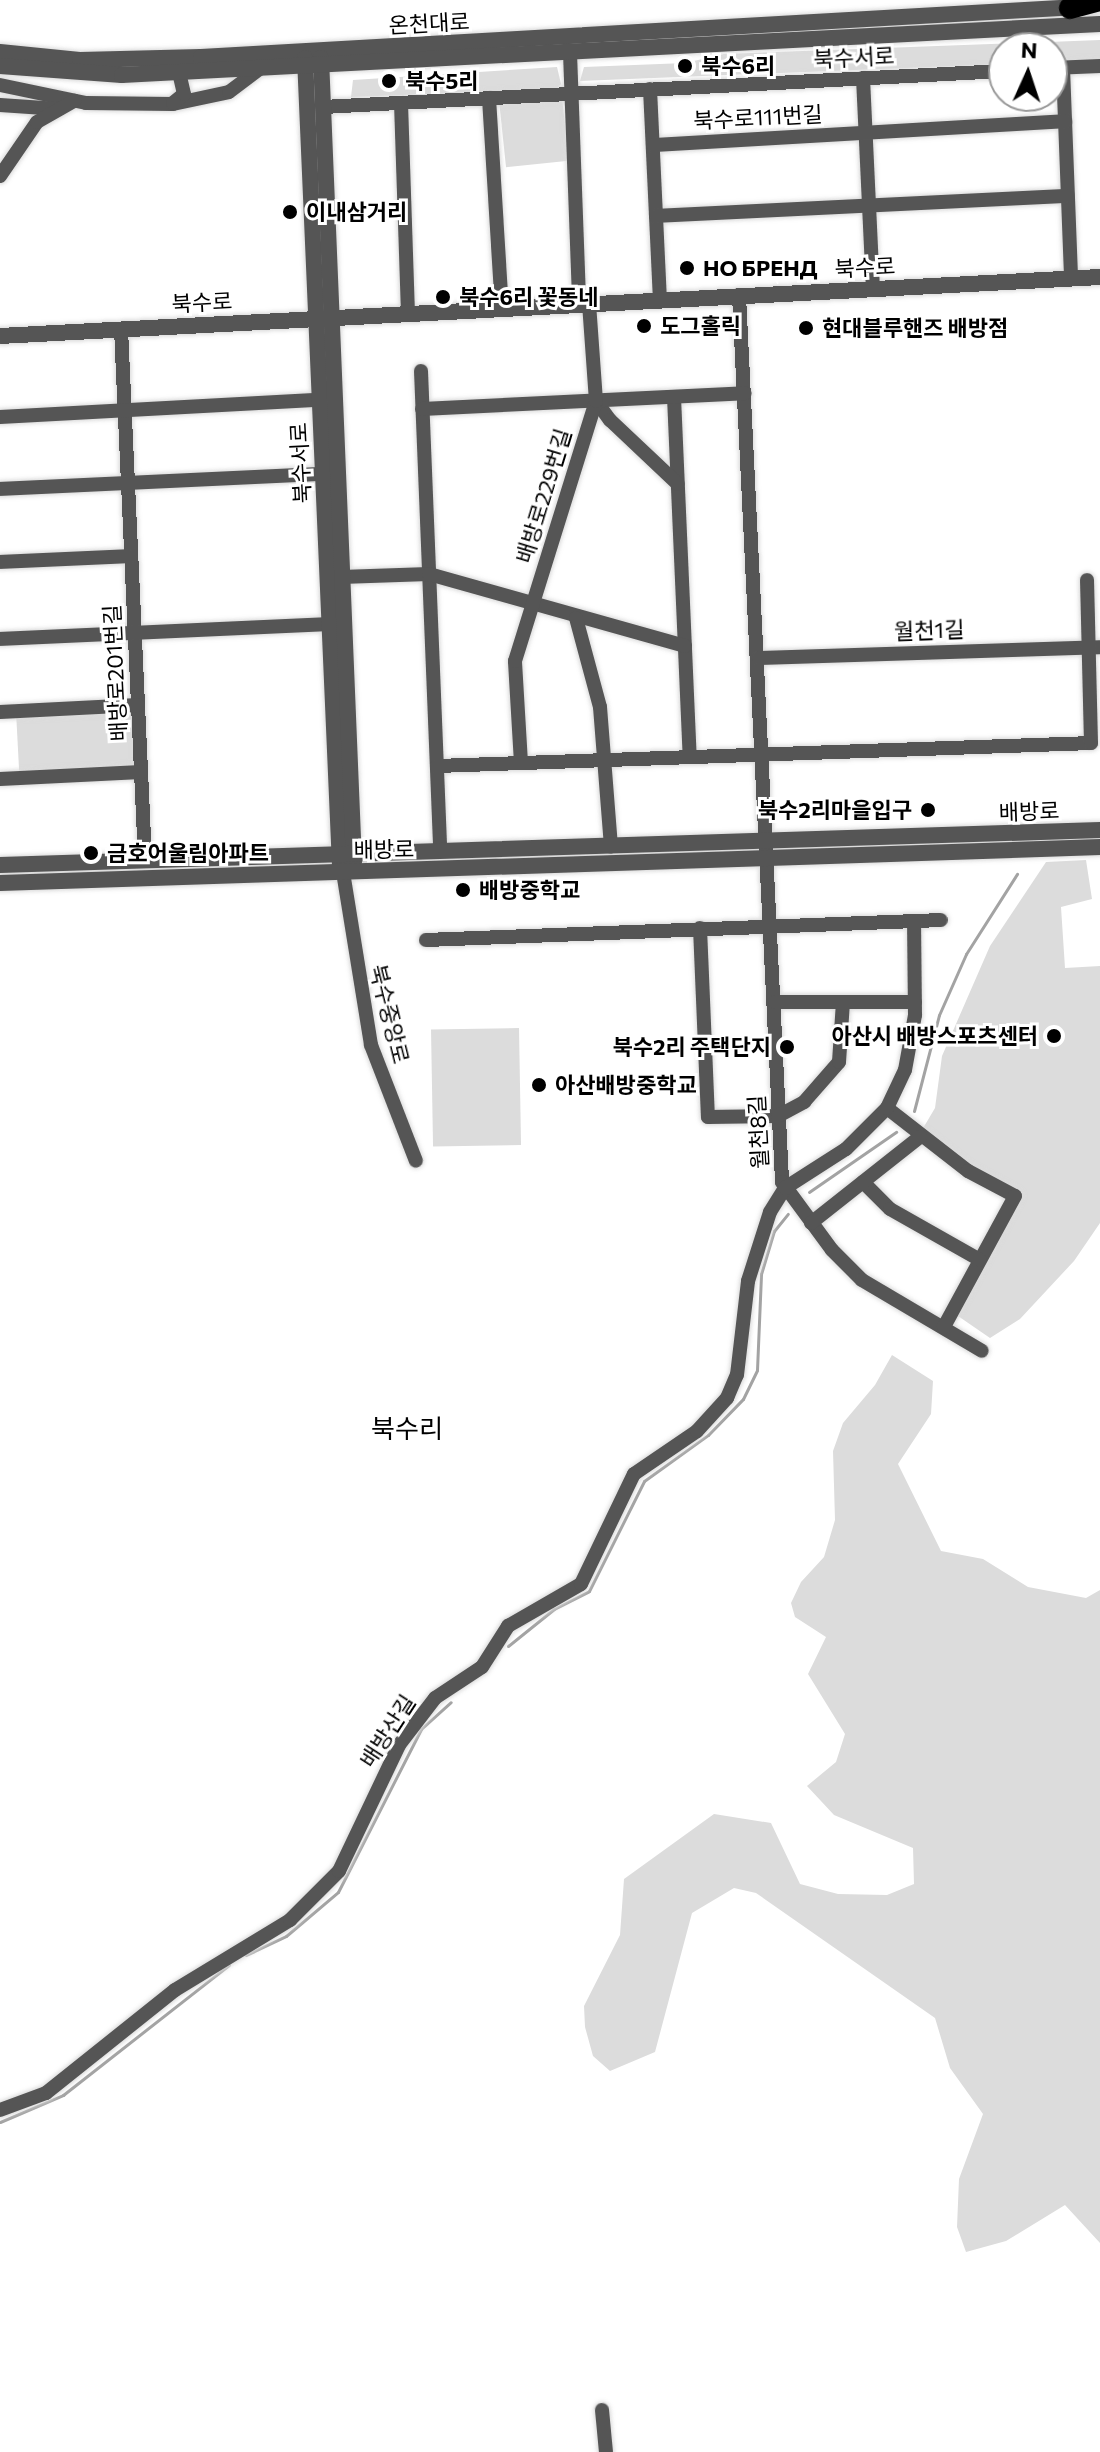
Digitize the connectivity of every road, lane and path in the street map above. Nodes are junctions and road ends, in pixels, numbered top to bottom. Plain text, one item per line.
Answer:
1 (1099, 0) edge
2 (1100, 7) edge
3 (1070, 8) junction
4 (1100, 24) edge
5 (0, 52) edge
6 (570, 53) junction
7 (313, 59) junction
8 (0, 66) edge
9 (1100, 66) edge
10 (1068, 68) edge
11 (260, 69) junction
12 (179, 72) junction
13 (988, 72) edge
14 (863, 78) junction
15 (0, 85) edge
16 (650, 89) junction
17 (572, 94) junction
18 (489, 98) junction
19 (74, 101) junction
20 (401, 103) junction
21 (173, 104) junction
22 (0, 105) edge
23 (323, 107) junction
24 (59, 109) junction
25 (1064, 112) edge
26 (1065, 121) junction
27 (865, 133) junction
28 (653, 145) junction
29 (0, 176) edge
30 (1068, 196) junction
31 (869, 205) junction
32 (656, 216) junction
33 (1100, 277) edge
34 (1071, 278) junction
35 (873, 288) junction
36 (739, 295) junction
37 (660, 300) junction
38 (584, 304) junction
39 (502, 308) junction
40 (408, 313) junction
41 (323, 317) junction
42 (121, 329) junction
43 (0, 336) edge
44 (421, 371) dead end
45 (745, 393) junction
46 (674, 397) junction
47 (319, 400) junction
48 (596, 401) junction
49 (422, 409) junction
50 (124, 410) junction
51 (0, 417) edge
52 (323, 474) junction
53 (128, 483) junction
54 (678, 484) junction
55 (0, 489) edge
56 (131, 556) junction
57 (0, 562) edge
58 (429, 574) junction
59 (341, 577) junction
60 (1087, 580) dead end
61 (533, 605) junction
62 (576, 618) junction
63 (329, 624) junction
64 (135, 633) junction
65 (0, 639) edge
66 (685, 646) junction
67 (1095, 647) edge
68 (759, 658) junction
69 (138, 705) junction
70 (0, 712) edge
71 (764, 755) junction
72 (690, 757) junction
73 (606, 760) junction
74 (521, 763) junction
75 (437, 766) junction
76 (141, 772) junction
77 (0, 779) edge
78 (1100, 830) edge
79 (611, 847) junction
80 (1100, 847) edge
81 (440, 851) junction
82 (769, 852) junction
83 (145, 860) junction
84 (0, 865) edge
85 (346, 865) junction
86 (0, 883) edge
87 (941, 920) dead end
88 (914, 921) junction
89 (772, 925) junction
90 (700, 928) junction
91 (426, 940) dead end
92 (775, 1002) junction
93 (843, 1002) junction
94 (915, 1002) junction
95 (887, 1108) junction
96 (778, 1116) junction
97 (920, 1137) junction
98 (416, 1161) dead end
99 (863, 1182) junction
100 (785, 1188) junction
101 (811, 1223) junction
102 (980, 1260) junction
103 (944, 1327) junction
104 (982, 1351) dead end
105 (0, 2110) edge
106 (602, 2410) dead end
107 (606, 2452) edge

1 - 3 highway
2 - 3 street, 온천대로
3 - 7 street, 온천대로
4 - 6 street, 온천대로
5 - 7 street, 온천대로
6 - 7 street, 온천대로
6 - 17 street
7 - 11 street, 온천대로
7 - 23 street, 북수서로
7 - 41 street, 북수서로
8 - 12 street, 온천대로
9 - 10 street
11 - 12 street, 온천대로
11 - 21 street
12 - 21 street
13 - 14 street, 북수서로
14 - 16 street, 북수서로
14 - 27 street
15 - 19 street
16 - 17 street, 북수서로
16 - 28 street
17 - 18 street, 북수서로
17 - 38 street
18 - 20 street, 북수서로
18 - 39 street
19 - 21 street
19 - 24 street
20 - 23 street, 북수서로
20 - 40 street
22 - 24 street
23 - 41 street, 북수서로
24 - 29 street
25 - 26 street
26 - 27 street, 북수로111번길
26 - 30 street
27 - 28 street, 북수로111번길
27 - 31 street
28 - 32 street
30 - 31 street
30 - 34 street
31 - 32 street
31 - 35 street
32 - 37 street
33 - 34 street, 북수로
34 - 35 street, 북수로
35 - 36 street, 북수로
36 - 37 street, 북수로
36 - 45 street
37 - 38 street, 북수로
38 - 39 street, 북수로
38 - 48 street, 배방로229번길
39 - 40 street, 북수로
40 - 41 street, 북수로
41 - 42 street, 북수로
41 - 47 street, 북수서로
41 - 59 street, 북수서로
42 - 43 street, 북수로
42 - 50 street, 배방로201번길
44 - 49 street, 배방로
45 - 46 street, 배방로229번길
45 - 68 street
46 - 48 street, 배방로229번길
46 - 54 street
47 - 50 street
47 - 52 street, 북수서로
48 - 49 street, 배방로229번길
48 - 54 street
48 - 61 street, 배방로229번길
49 - 58 street, 배방로
50 - 51 street
50 - 53 street, 배방로201번길
52 - 53 street
52 - 63 street, 북수서로
53 - 55 street
53 - 56 street, 배방로201번길
54 - 66 street
56 - 57 street
56 - 64 street, 배방로201번길
58 - 59 street
58 - 61 street
58 - 75 street, 배방로
59 - 85 street, 북수서로
60 - 67 street
61 - 62 street
61 - 74 street, 배방로229번길
62 - 66 street
62 - 73 street
63 - 64 street
63 - 85 street, 북수서로
64 - 65 street
64 - 69 street, 배방로201번길
66 - 72 street
67 - 68 street, 월천1길
67 - 71 street
68 - 71 street
69 - 70 street
69 - 76 street, 배방로201번길
71 - 72 street
71 - 82 street
72 - 73 street
73 - 74 street
73 - 79 street
74 - 75 street
75 - 81 street, 배방로
76 - 77 street
76 - 83 street, 배방로201번길
78 - 82 street, 배방로
79 - 81 street, 배방로
79 - 82 street, 배방로
80 - 82 street, 배방로
81 - 85 street, 배방로
82 - 85 street, 배방로
82 - 89 street, 월천8길
83 - 84 street, 배방로
83 - 85 street, 배방로
85 - 86 street, 배방로
85 - 98 street, 북수중앙로
87 - 88 street
88 - 89 street
88 - 94 street
89 - 90 street
89 - 92 street, 월천8길
90 - 91 street
90 - 96 street
92 - 93 street
92 - 96 street, 월천8길
93 - 94 street
93 - 96 street
94 - 95 street
95 - 97 street
95 - 100 street
96 - 100 street, 월천8길
97 - 99 street
97 - 102 street
99 - 101 street
99 - 102 street
100 - 101 street, 월천8길
100 - 105 street, 배방산길
101 - 103 street, 월천8길
102 - 103 street
103 - 104 street, 월천8길
106 - 107 street

